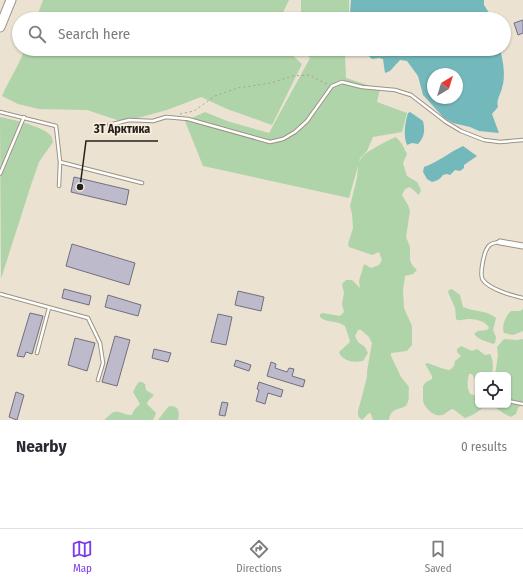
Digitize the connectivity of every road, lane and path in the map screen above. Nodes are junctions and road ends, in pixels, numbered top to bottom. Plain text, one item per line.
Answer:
1 (11, 0) edge
2 (0, 27) edge
3 (332, 86) junction
4 (0, 112) edge
5 (180, 114) dead end
6 (24, 117) junction
7 (109, 125) dead end
8 (523, 140) edge
9 (60, 162) junction
10 (0, 174) edge
11 (142, 183) dead end
12 (59, 186) dead end
13 (500, 242) joint
14 (523, 246) edge
15 (0, 294) edge
16 (523, 298) edge
17 (49, 308) junction
18 (37, 353) dead end
19 (98, 380) dead end
20 (511, 402) edge
21 (523, 404) edge

1 - 2 highway
3 - 5 path
3 - 7 lane
3 - 8 lane
4 - 6 lane
6 - 9 lane
6 - 10 lane
9 - 11 lane
9 - 12 lane
13 - 14 street
13 - 16 lane
15 - 17 lane
17 - 18 lane
17 - 19 lane
20 - 21 lane

